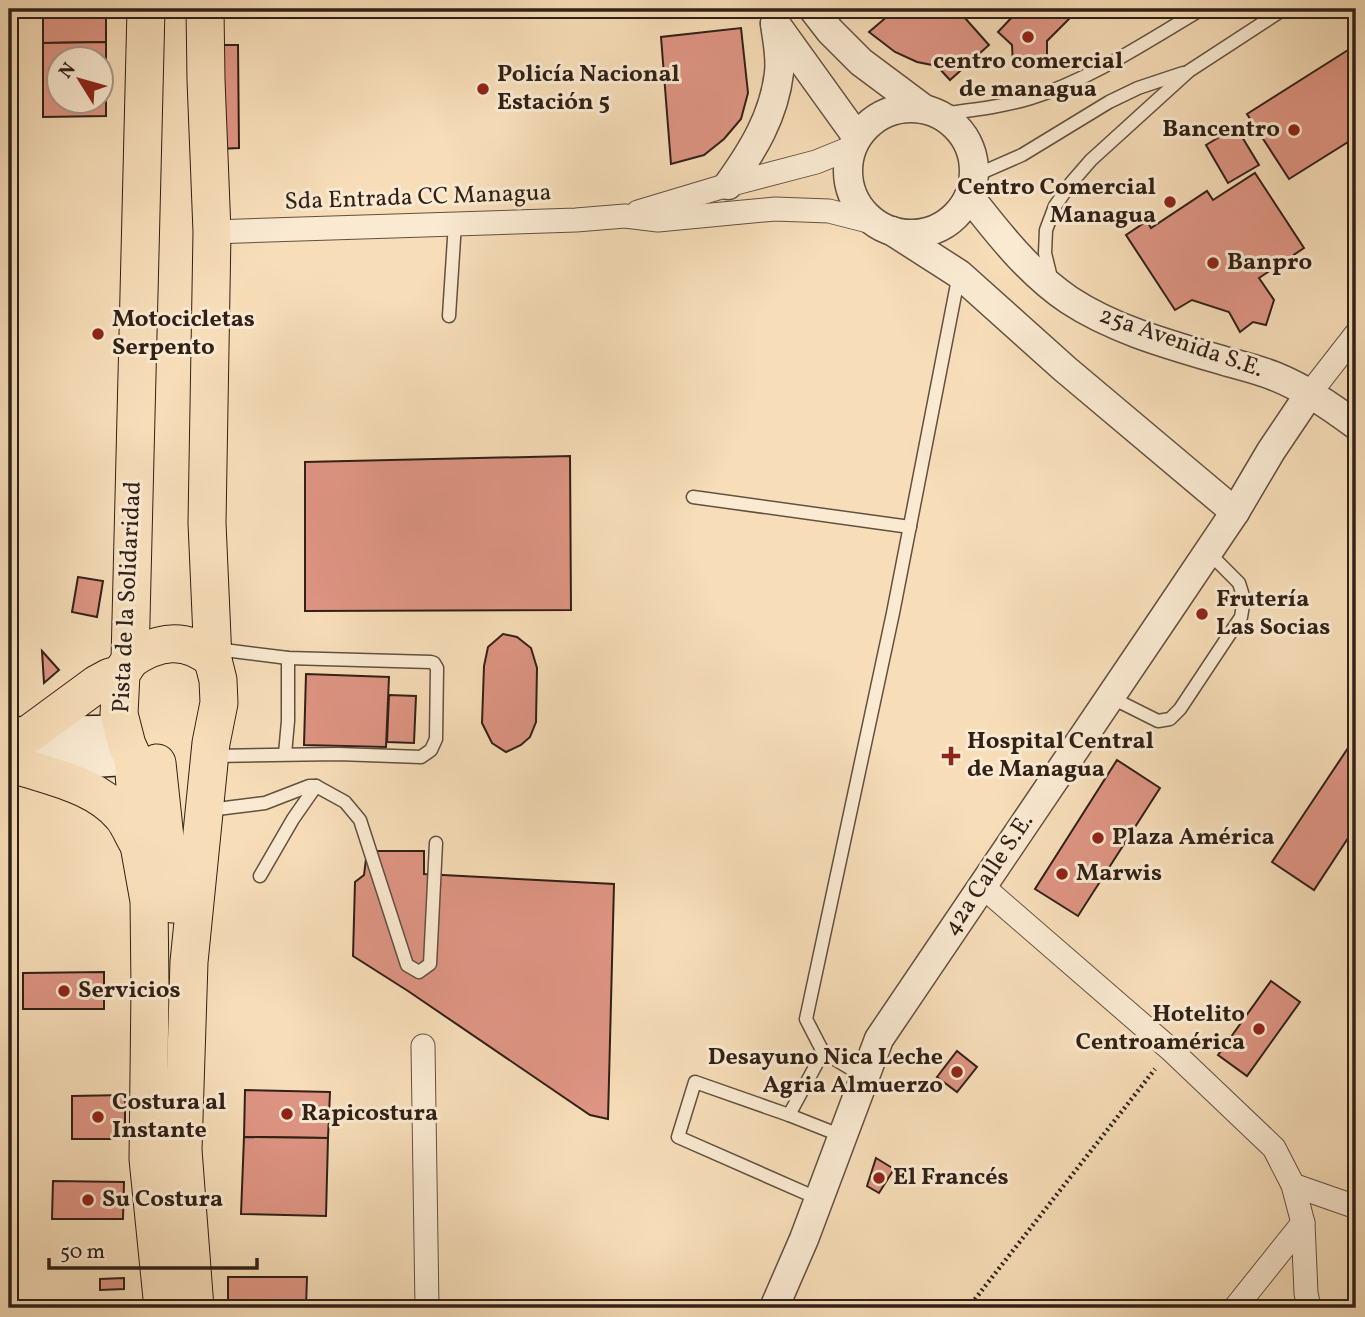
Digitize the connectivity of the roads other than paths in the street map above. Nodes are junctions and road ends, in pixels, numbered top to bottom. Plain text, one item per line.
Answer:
1 (146, 9) edge
2 (205, 9) edge
3 (813, 9) edge
4 (1202, 9) edge
5 (1284, 9) edge
6 (771, 16) edge
7 (1189, 71) junction
8 (933, 111) junction
9 (855, 142) junction
10 (728, 185) junction
11 (971, 186) junction
12 (625, 216) junction
13 (455, 223) junction
14 (882, 226) junction
15 (212, 232) junction
16 (959, 274) junction
17 (1054, 289) junction
18 (449, 316) dead end
19 (1356, 334) edge
20 (1310, 393) junction
21 (1356, 425) edge
22 (693, 497) dead end
23 (1235, 512) junction
24 (910, 527) junction
25 (1208, 552) junction
26 (212, 654) junction
27 (288, 658) junction
28 (125, 667) junction
29 (1110, 697) junction
30 (16, 750) edge
31 (210, 750) junction
32 (138, 752) junction
33 (285, 754) junction
34 (316, 786) junction
35 (205, 810) junction
36 (436, 843) dead end
37 (139, 845) junction
38 (260, 876) dead end
39 (982, 886) junction
40 (189, 962) junction
41 (423, 1045) dead end
42 (823, 1052) junction
43 (865, 1077) junction
44 (789, 1115) junction
45 (842, 1136) junction
46 (1293, 1185) junction
47 (818, 1199) junction
48 (1356, 1207) edge
49 (1303, 1223) junction
50 (163, 1308) edge
51 (195, 1308) edge
52 (427, 1308) edge
53 (774, 1308) edge
54 (1236, 1308) edge
55 (1309, 1308) edge

1 - 28 main road, Pista de la Solidaridad
2 - 15 main road
3 - 8 street
4 - 8 lane
5 - 7 lane
6 - 9 street
6 - 10 street
7 - 11 lane
7 - 17 lane
8 - 9 street
8 - 11 street
9 - 10 street
9 - 14 street
10 - 12 street
11 - 14 street
11 - 17 street, 25a Avenida S.E.
12 - 13 street, Sda Entrada CC Managua
12 - 14 street
13 - 15 street, Sda Entrada CC Managua
13 - 18 lane
14 - 16 street
15 - 26 main road
16 - 23 street
16 - 24 lane
17 - 20 street, 25a Avenida S.E.
19 - 20 street, 42a Calle S.E.
20 - 21 street, 25a Avenida S.E.
20 - 23 street, 42a Calle S.E.
22 - 24 lane
23 - 25 street, 42a Calle S.E.
24 - 42 lane
25 - 29 street, 42a Calle S.E.
25 - 29 lane
26 - 27 lane
26 - 28 main road
26 - 31 main road
27 - 33 lane
27 - 33 lane
28 - 30 main road
28 - 32 main road, Pista de la Solidaridad
29 - 39 street, 42a Calle S.E.
30 - 32 main road
30 - 37 main road
31 - 32 main road
31 - 33 lane
31 - 35 main road
32 - 37 main road, Pista de la Solidaridad
32 - 40 main road
34 - 35 lane
34 - 36 lane
34 - 38 lane
35 - 40 main road
37 - 50 main road, Pista de la Solidaridad
39 - 43 street, 42a Calle S.E.
39 - 46 street
40 - 51 main road
41 - 52 street
42 - 43 lane
42 - 44 lane
43 - 45 street, 42a Calle S.E.
44 - 45 lane
44 - 47 lane
45 - 47 street, 42a Calle S.E.
46 - 48 street
46 - 49 street
47 - 53 street, 42a Calle S.E.
49 - 54 street
49 - 55 street

